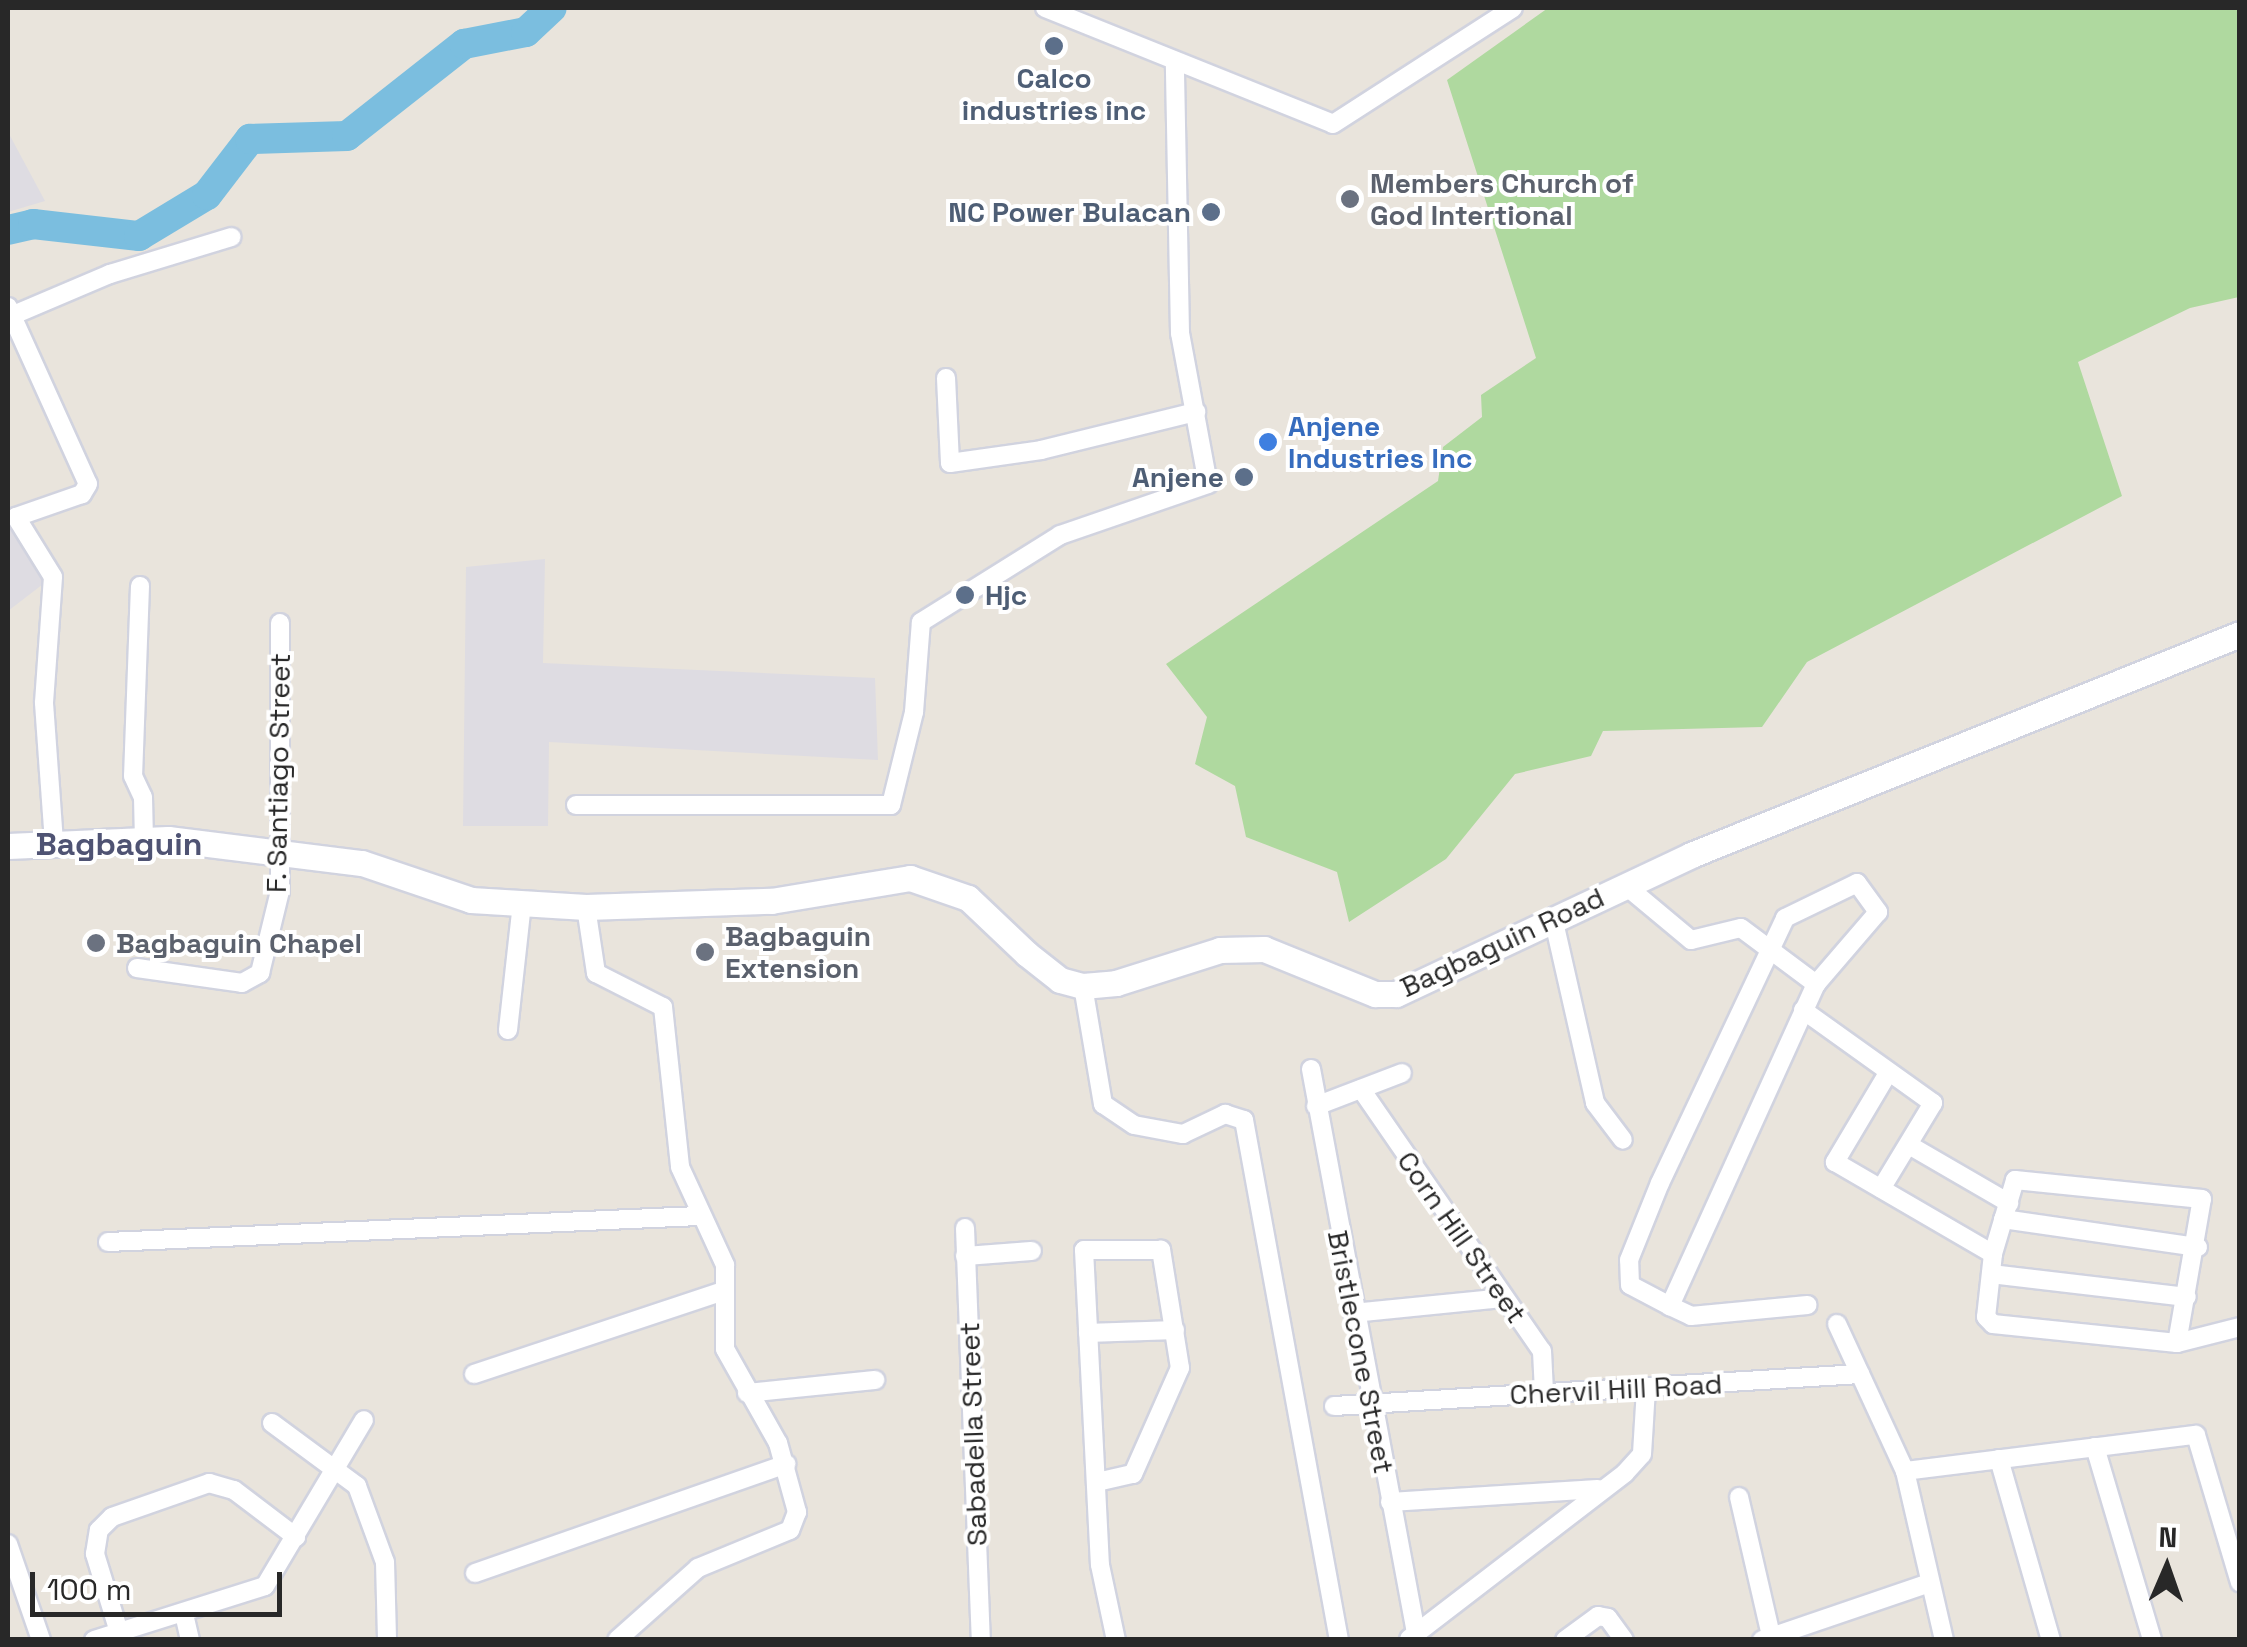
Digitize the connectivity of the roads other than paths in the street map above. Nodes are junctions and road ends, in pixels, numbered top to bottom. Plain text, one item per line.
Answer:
1 (1046, 8) edge
2 (1514, 8) edge
3 (1175, 64) junction
4 (232, 237) dead end
5 (10, 312) edge
6 (946, 378) dead end
7 (1196, 412) junction
8 (12, 514) edge
9 (140, 586) dead end
10 (280, 623) dead end
11 (2240, 634) edge
12 (576, 805) dead end
13 (144, 840) junction
14 (54, 844) junction
15 (8, 846) edge
16 (279, 853) junction
17 (1626, 885) junction
18 (522, 904) junction
19 (586, 907) junction
20 (1554, 922) junction
21 (1770, 943) junction
22 (138, 968) dead end
23 (1816, 984) junction
24 (1083, 986) junction
25 (1803, 1010) junction
26 (508, 1030) dead end
27 (1311, 1070) dead end
28 (1402, 1072) dead end
29 (1888, 1073) junction
30 (1361, 1089) junction
31 (1316, 1106) junction
32 (1623, 1140) dead end
33 (1910, 1145) junction
34 (1881, 1189) junction
35 (2006, 1211) junction
36 (698, 1216) junction
37 (965, 1228) dead end
38 (108, 1242) dead end
39 (2198, 1248) junction
40 (1032, 1251) dead end
41 (1993, 1254) junction
42 (965, 1256) junction
43 (1991, 1274) junction
44 (724, 1291) junction
45 (2187, 1297) junction
46 (1502, 1298) junction
47 (1670, 1306) junction
48 (1807, 1306) dead end
49 (1353, 1313) junction
50 (1838, 1324) dead end
51 (2240, 1327) edge
52 (1175, 1330) junction
53 (1088, 1333) junction
54 (2177, 1343) junction
55 (474, 1374) dead end
56 (1860, 1374) junction
57 (876, 1380) dead end
58 (1646, 1388) junction
59 (1544, 1392) junction
60 (747, 1394) junction
61 (1334, 1406) dead end
62 (1371, 1406) junction
63 (364, 1420) dead end
64 (272, 1423) dead end
65 (2095, 1447) junction
66 (1999, 1459) junction
67 (786, 1464) junction
68 (336, 1465) junction
69 (1905, 1470) junction
70 (1097, 1482) junction
71 (1598, 1489) junction
72 (1739, 1497) dead end
73 (1390, 1502) junction
74 (296, 1537) junction
75 (8, 1544) edge
76 (475, 1573) dead end
77 (2240, 1583) edge
78 (1929, 1584) junction
79 (16, 1589) edge
80 (184, 1614) junction
81 (119, 1632) junction
82 (1412, 1636) edge
83 (1767, 1638) edge
84 (41, 1640) edge
85 (94, 1640) edge
86 (190, 1640) edge
87 (387, 1640) edge
88 (617, 1640) edge
89 (981, 1640) edge
90 (1116, 1640) edge
91 (1339, 1640) edge
92 (1565, 1640) edge
93 (1624, 1640) edge
94 (1944, 1640) edge
95 (2051, 1640) edge
96 (2152, 1640) edge

1 - 3 street
2 - 3 street
3 - 7 street
4 - 5 street
5 - 8 street
6 - 7 street
7 - 12 street
8 - 14 street
9 - 13 street
10 - 16 street, F. Santiago Street
11 - 17 street, Bagbaguin Road
13 - 14 street
13 - 16 street
14 - 15 street
16 - 18 street
16 - 22 street, F. Santiago Street
17 - 20 street, Bagbaguin Road
17 - 21 street
18 - 19 street
18 - 26 street
19 - 24 street
19 - 36 street
20 - 24 street, Bagbaguin Road
20 - 32 street
21 - 23 street
21 - 23 street
21 - 47 street
23 - 25 street
24 - 91 street
25 - 29 street
25 - 47 street
27 - 31 street, Bristlecone Street
28 - 30 street
29 - 33 street
29 - 34 street
30 - 31 street
30 - 46 street, Corn Hill Street
31 - 49 street, Bristlecone Street
33 - 34 street
33 - 35 street
34 - 41 street
35 - 39 street
35 - 39 street
35 - 41 street
36 - 38 street
36 - 44 street
37 - 42 street, Sabadella Street
39 - 45 street
40 - 42 street
41 - 43 street
42 - 89 street, Sabadella Street
43 - 45 street
43 - 54 street
44 - 55 street
44 - 60 street
45 - 54 street
46 - 49 street
46 - 59 street, Corn Hill Street
47 - 48 street
49 - 62 street, Bristlecone Street
50 - 56 street
51 - 54 street
52 - 53 street
52 - 53 street
52 - 70 street
53 - 70 street
56 - 58 street, Chervil Hill Road
56 - 69 street
57 - 60 street
58 - 59 street, Chervil Hill Road
58 - 71 street
59 - 62 street, Chervil Hill Road
60 - 67 street
61 - 62 street, Chervil Hill Road
62 - 73 street, Bristlecone Street
63 - 68 street
64 - 68 street
65 - 66 street
65 - 77 street
65 - 96 street
66 - 69 street
66 - 95 street
67 - 76 street
67 - 88 street
68 - 74 street
68 - 87 street
69 - 78 street
70 - 90 street
71 - 73 street
71 - 82 street
72 - 83 street
73 - 82 street, Bristlecone Street
74 - 80 street
74 - 81 street
75 - 79 street
78 - 83 street
78 - 94 street
79 - 84 street
80 - 81 street
80 - 86 street
81 - 85 street
92 - 93 street

